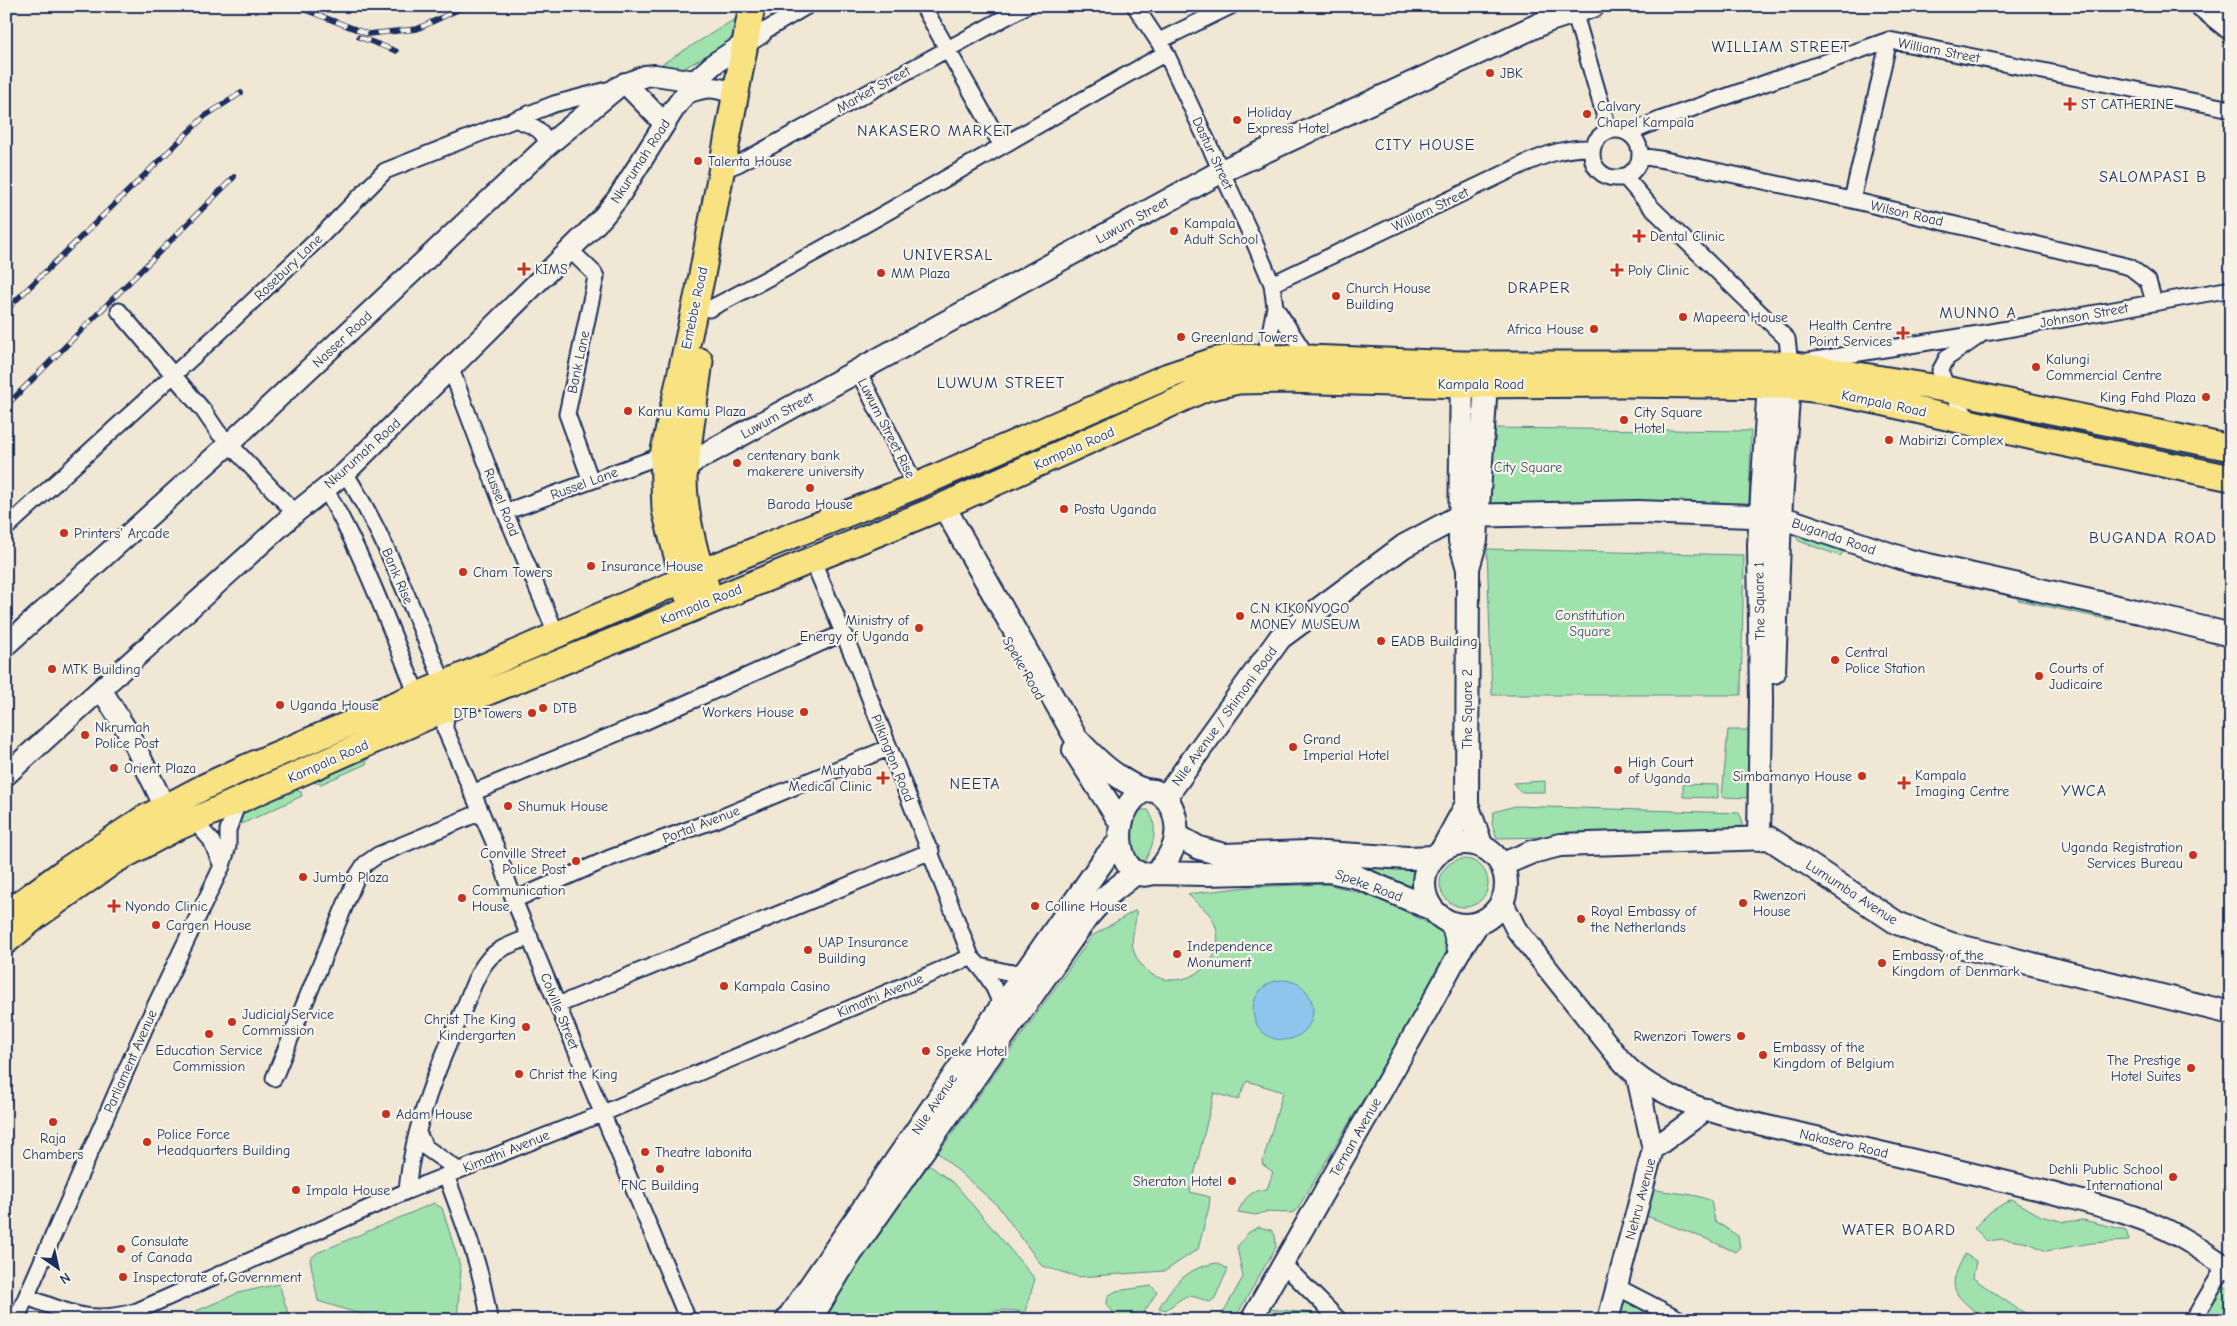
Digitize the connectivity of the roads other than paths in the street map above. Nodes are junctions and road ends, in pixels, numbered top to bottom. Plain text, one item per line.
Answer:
1 (752, 6) edge
2 (767, 6) edge
3 (807, 6) edge
4 (923, 6) edge
5 (1026, 6) edge
6 (1135, 6) edge
7 (1231, 6) edge
8 (2202, 6) edge
9 (1580, 8) edge
10 (2231, 29) edge
11 (752, 38) junction
12 (1889, 40) junction
13 (1163, 47) junction
14 (947, 48) junction
15 (621, 85) junction
16 (688, 91) junction
17 (734, 95) junction
18 (2231, 108) edge
19 (517, 120) junction
20 (664, 123) junction
21 (1609, 131) junction
22 (1628, 133) junction
23 (547, 146) junction
24 (1002, 146) junction
25 (1592, 148) junction
26 (1640, 156) junction
27 (729, 168) junction
28 (1222, 171) junction
29 (1624, 176) junction
30 (1852, 200) junction
31 (570, 250) junction
32 (1272, 284) junction
33 (2231, 289) edge
34 (2154, 302) junction
35 (1275, 307) junction
36 (710, 309) junction
37 (119, 311) dead end
38 (1985, 333) junction
39 (450, 369) junction
40 (1264, 369) junction
41 (1310, 369) junction
42 (858, 371) junction
43 (174, 375) junction
44 (1474, 375) junction
45 (1779, 375) junction
46 (1950, 390) junction
47 (1970, 422) junction
48 (230, 443) junction
49 (2231, 448) edge
50 (663, 455) junction
51 (686, 465) junction
52 (345, 473) junction
53 (2231, 478) edge
54 (591, 481) junction
55 (916, 486) junction
56 (324, 488) junction
57 (937, 508) junction
58 (505, 512) junction
59 (295, 513) junction
60 (1468, 516) junction
61 (1771, 516) junction
62 (6, 528) edge
63 (1431, 531) joint
64 (812, 559) junction
65 (394, 567) junction
66 (692, 576) junction
67 (369, 577) junction
68 (701, 604) junction
69 (843, 633) junction
70 (556, 634) junction
71 (2231, 635) edge
72 (6, 645) edge
73 (444, 684) junction
74 (101, 689) junction
75 (434, 712) junction
76 (888, 748) junction
77 (8, 768) edge
78 (472, 793) junction
79 (1156, 794) junction
80 (238, 802) junction
81 (1467, 804) junction
82 (165, 807) junction
83 (481, 812) junction
84 (194, 821) junction
85 (1120, 833) junction
86 (1176, 835) junction
87 (1764, 838) junction
88 (1482, 847) junction
89 (931, 851) junction
90 (1438, 854) junction
91 (1501, 865) junction
92 (222, 866) junction
93 (1146, 873) junction
94 (514, 900) junction
95 (1432, 909) junction
96 (1490, 913) junction
97 (6, 914) edge
98 (1451, 922) junction
99 (530, 938) junction
100 (6, 941) edge
101 (1458, 953) junction
102 (976, 962) junction
103 (1027, 970) junction
104 (558, 1005) junction
105 (1001, 1007) junction
106 (2231, 1013) edge
107 (1637, 1077) junction
108 (274, 1078) dead end
109 (1707, 1109) junction
110 (601, 1114) junction
111 (418, 1133) junction
112 (1653, 1149) junction
113 (452, 1173) junction
114 (408, 1191) junction
115 (1284, 1264) junction
116 (2228, 1268) edge
117 (1617, 1287) junction
118 (27, 1297) junction
119 (16, 1320) edge
120 (488, 1320) edge
121 (688, 1320) edge
122 (787, 1320) edge
123 (810, 1320) edge
124 (1251, 1320) edge
125 (1339, 1320) edge
126 (1608, 1320) edge
127 (1681, 1320) edge
128 (2193, 1320) edge

1 - 11 main road, Entebbe Road
2 - 11 main road, Entebbe Road
3 - 11 street
4 - 14 street
5 - 14 street, Market Street
6 - 13 street, Dastur Street
7 - 13 street
8 - 10 main road
9 - 21 street
9 - 28 main road, Luwum Street
11 - 16 street, Nkurumah Road
11 - 17 main road, Entebbe Road
11 - 27 main road, Entebbe Road
12 - 18 street, William Street
12 - 22 street, William Street
12 - 30 street
13 - 24 street
13 - 28 street, Dastur Street
14 - 24 street
14 - 27 street, Market Street
15 - 16 street, Nasser Road
15 - 19 street, Rosebury Lane
15 - 20 street
15 - 23 street, Nasser Road
16 - 17 street
16 - 20 street, Nkurumah Road
17 - 27 main road, Entebbe Road
19 - 23 street
19 - 43 street, Rosebury Lane
20 - 31 street, Nkurumah Road
21 - 22 street
21 - 25 street
22 - 26 street
23 - 48 street, Nasser Road
24 - 36 street
25 - 29 street
25 - 32 street, William Street
26 - 29 street
26 - 30 street, Wilson Road
27 - 36 main road, Entebbe Road
27 - 50 main road, Entebbe Road
28 - 32 street, Dastur Street
28 - 42 main road, Luwum Street
29 - 45 street
30 - 34 street, Wilson Road
31 - 39 street, Nkurumah Road
31 - 54 street, Bank Lane
32 - 35 street, Dastur Street
33 - 34 street, Johnson Street
34 - 38 street, Johnson Street
35 - 40 street, Dastur Street
35 - 41 street, Dastur Street
36 - 51 main road, Entebbe Road
37 - 43 street
38 - 45 street, Johnson Street
38 - 46 street
39 - 52 street, Nkurumah Road
39 - 58 street, Russel Road
40 - 41 main road, Kampala Road
40 - 55 main road, Kampala Road
40 - 57 main road, Kampala Road
41 - 44 main road, Kampala Road
42 - 51 main road, Luwum Street
42 - 55 street, Luwum Street Rise
43 - 48 street
43 - 62 street, Rosebury Lane
44 - 45 main road, Kampala Road
44 - 60 main road, The Square 2
45 - 46 main road, Kampala Road
45 - 47 main road, Kampala Road
45 - 61 main road, The Square 1
46 - 47 street
46 - 49 main road, Kampala Road
47 - 53 main road, Kampala Road
48 - 59 street
48 - 72 street, Nasser Road
50 - 54 street, Russel Lane
50 - 66 main road, Entebbe Road
51 - 66 main road, Entebbe Road
52 - 56 street, Nkurumah Road
52 - 65 street, Bank Rise
54 - 58 street, Russel Lane
55 - 66 main road, Kampala Road
56 - 59 street, Nkurumah Road
56 - 67 street, Bank Rise
57 - 64 main road, Kampala Road
57 - 79 main road, Speke Road
57 - 85 main road, Speke Road
58 - 70 street, Russel Road
59 - 74 street, Nkurumah Road
60 - 61 main road, Buganda Road
60 - 63 main road, Buganda Road
60 - 81 main road, The Square 2
61 - 71 main road, Buganda Road
61 - 87 main road, The Square 1
63 - 79 main road, Nile Avenue / Shimoni Road
64 - 68 main road, Kampala Road
64 - 69 street, Pilkington Road
65 - 67 street
65 - 73 street, Bank Rise
66 - 68 main road, Entebbe Road
66 - 70 main road, Kampala Road
67 - 75 street, Bank Rise
68 - 75 main road, Kampala Road
69 - 76 street, Pilkington Road
69 - 78 street
70 - 73 main road, Kampala Road
73 - 75 main road, Kampala Road
74 - 77 street, Nkurumah Road
74 - 82 street
75 - 78 street, Colville Street
75 - 80 main road, Kampala Road
75 - 82 main road, Kampala Road
76 - 89 street, Pilkington Road
76 - 94 street, Portal Avenue
78 - 83 street, Colville Street
79 - 85 main road
79 - 86 main road
80 - 84 main road, Kampala Road
80 - 92 street, Parliament Avenue
81 - 88 main road, The Square 2
81 - 90 main road
82 - 97 main road, Kampala Road
83 - 94 street, Colville Street
83 - 108 street
84 - 92 street
84 - 100 main road, Kampala Road
85 - 93 main road
85 - 103 main road, Nile Avenue
86 - 90 main road, Speke Road
86 - 93 main road
87 - 91 main road
87 - 106 main road, Lumumba Avenue
88 - 90 main road
88 - 91 main road
89 - 102 street, Pilkington Road
89 - 104 street
90 - 95 main road
91 - 96 main road
92 - 118 street, Parliament Avenue
93 - 95 main road, Speke Road
93 - 123 main road, Nile Avenue
94 - 99 street, Colville Street
95 - 98 main road
96 - 98 main road
96 - 101 street, Ternan Avenue
96 - 107 street, Nakasero Road
98 - 101 street
99 - 104 street, Colville Street
99 - 111 street
101 - 115 street, Ternan Avenue
102 - 103 street
102 - 105 street
102 - 110 street, Kimathi Avenue
103 - 105 main road, Nile Avenue
104 - 110 street, Colville Street
105 - 122 main road, Nile Avenue
107 - 109 street, Nakasero Road
107 - 112 street, Nehru Avenue
109 - 112 street
109 - 116 street, Nakasero Road
110 - 113 street, Kimathi Avenue
110 - 121 street, Colville Street
111 - 113 street
111 - 114 street
112 - 117 street, Nehru Avenue
113 - 114 street, Kimathi Avenue
113 - 120 street
114 - 118 street, Kimathi Avenue
115 - 124 street, Ternan Avenue
115 - 125 street
116 - 128 street
117 - 126 street, Nehru Avenue
117 - 127 street
118 - 119 street, Parliament Avenue

